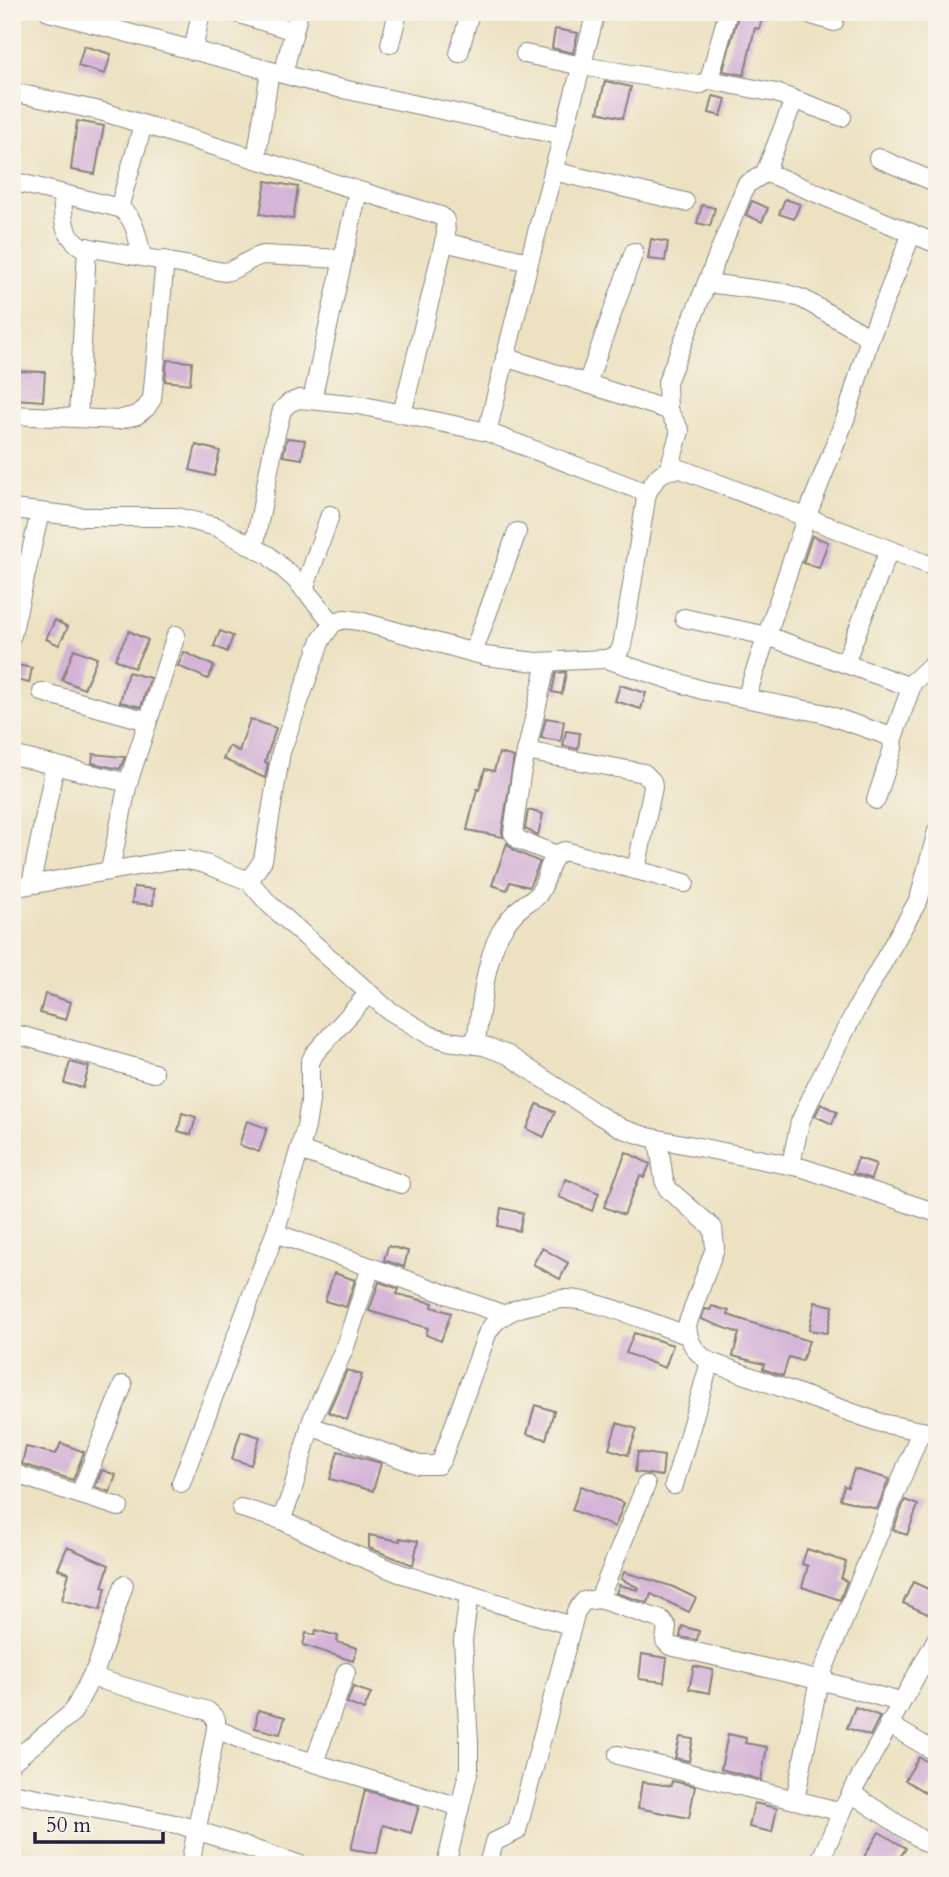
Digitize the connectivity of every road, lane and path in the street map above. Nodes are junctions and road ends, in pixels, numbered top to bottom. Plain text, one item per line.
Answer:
1 (49, 12) edge
2 (201, 12) edge
3 (233, 12) edge
4 (299, 12) edge
5 (398, 12) edge
6 (470, 12) edge
7 (596, 12) edge
8 (728, 12) edge
9 (802, 12) edge
10 (834, 22) dead end
11 (294, 31) junction
12 (390, 44) dead end
13 (193, 51) junction
14 (459, 53) dead end
15 (525, 54) dead end
16 (582, 66) junction
17 (276, 73) junction
18 (709, 80) junction
19 (12, 92) edge
20 (794, 100) junction
21 (842, 117) dead end
22 (143, 125) junction
23 (563, 136) junction
24 (878, 158) dead end
25 (256, 159) junction
26 (553, 171) junction
27 (765, 173) junction
28 (12, 181) edge
29 (937, 183) edge
30 (358, 191) junction
31 (62, 194) junction
32 (685, 202) dead end
33 (119, 208) junction
34 (912, 233) junction
35 (444, 242) junction
36 (937, 244) edge
37 (86, 247) junction
38 (634, 252) dead end
39 (142, 256) junction
40 (165, 260) junction
41 (343, 260) junction
42 (529, 262) junction
43 (707, 283) junction
44 (869, 341) junction
45 (505, 357) junction
46 (587, 384) junction
47 (312, 400) junction
48 (668, 410) junction
49 (402, 414) junction
50 (12, 415) edge
51 (78, 418) junction
52 (487, 432) junction
53 (669, 469) junction
54 (647, 493) junction
55 (12, 509) edge
56 (40, 512) junction
57 (330, 515) dead end
58 (806, 518) junction
59 (517, 532) dead end
60 (254, 548) junction
61 (889, 550) junction
62 (937, 568) edge
63 (304, 590) junction
64 (684, 618) dead end
65 (333, 623) junction
66 (12, 635) edge
67 (176, 635) dead end
68 (767, 636) junction
69 (473, 653) junction
70 (606, 659) junction
71 (937, 660) edge
72 (547, 662) junction
73 (845, 663) junction
74 (911, 687) junction
75 (42, 692) dead end
76 (746, 698) junction
77 (148, 721) junction
78 (892, 741) junction
79 (526, 751) junction
80 (12, 755) edge
81 (55, 765) junction
82 (128, 783) junction
83 (876, 800) dead end
84 (937, 831) edge
85 (557, 855) junction
86 (110, 870) junction
87 (636, 870) junction
88 (249, 881) junction
89 (685, 883) dead end
90 (17, 888) edge
91 (369, 993) junction
92 (12, 1033) edge
93 (475, 1045) junction
94 (153, 1073) dead end
95 (658, 1139) junction
96 (299, 1150) junction
97 (791, 1164) junction
98 (401, 1184) dead end
99 (937, 1213) edge
100 (275, 1233) junction
101 (371, 1267) junction
102 (505, 1315) junction
103 (687, 1335) junction
104 (710, 1362) junction
105 (123, 1385) dead end
106 (310, 1426) junction
107 (929, 1432) edge
108 (12, 1473) edge
109 (181, 1483) dead end
110 (646, 1485) dead end
111 (674, 1485) dead end
112 (80, 1494) junction
113 (119, 1507) dead end
114 (241, 1508) dead end
115 (281, 1520) junction
116 (124, 1585) dead end
117 (469, 1594) junction
118 (599, 1599) junction
119 (572, 1626) junction
120 (937, 1638) edge
121 (346, 1672) dead end
122 (91, 1677) junction
123 (819, 1680) junction
124 (900, 1702) junction
125 (888, 1724) junction
126 (216, 1729) junction
127 (937, 1753) edge
128 (618, 1755) dead end
129 (12, 1762) edge
130 (314, 1763) junction
131 (12, 1793) edge
132 (851, 1793) junction
133 (794, 1800) junction
134 (460, 1807) junction
135 (842, 1812) junction
136 (196, 1830) junction
137 (937, 1850) edge
138 (190, 1865) edge
139 (301, 1865) edge
140 (446, 1865) edge
141 (488, 1865) edge
142 (818, 1865) edge

1 - 13 street
2 - 13 street
3 - 11 street
4 - 11 street
5 - 12 street
6 - 14 street
7 - 16 street
8 - 18 street
9 - 10 street
11 - 17 street
13 - 17 street
15 - 16 street
16 - 18 street
16 - 23 street
17 - 23 street
17 - 25 street
18 - 20 street
19 - 22 street
20 - 21 street
20 - 27 street
22 - 25 street
22 - 33 street
23 - 26 street
24 - 29 street
25 - 30 street
26 - 32 street
26 - 42 street
27 - 34 street
27 - 43 street
28 - 31 street
30 - 35 street
30 - 41 street
31 - 33 street
31 - 37 street
33 - 39 street
34 - 36 street
34 - 44 street
35 - 42 street
35 - 49 street
37 - 39 street
37 - 51 street
38 - 46 street
39 - 40 street
40 - 41 street
40 - 51 street
41 - 47 street
42 - 45 street
43 - 44 street
43 - 48 street
44 - 58 street
45 - 46 street
45 - 52 street
46 - 48 street
47 - 49 street
47 - 60 street
48 - 53 street
49 - 52 street
50 - 51 street
52 - 54 street
53 - 54 street
53 - 58 street
54 - 70 street
55 - 56 street
56 - 60 street
56 - 66 street
57 - 63 street
58 - 61 street
58 - 68 street
59 - 69 street
60 - 63 street
61 - 62 street
61 - 73 street
63 - 65 street
64 - 68 street
65 - 69 street
65 - 88 street
67 - 77 street
68 - 73 street
68 - 76 street
69 - 72 street
70 - 72 street
70 - 76 street
71 - 74 street
72 - 79 street
73 - 74 street
74 - 78 street
75 - 77 street
76 - 78 street
77 - 82 street
78 - 83 street
79 - 85 street
79 - 87 street
80 - 81 street
81 - 82 street
81 - 90 street
82 - 86 street
84 - 97 street
85 - 87 street
85 - 93 street
86 - 88 street
86 - 90 street
87 - 89 street
88 - 91 street
91 - 93 street
91 - 96 street
92 - 94 street
93 - 95 street
95 - 97 street
95 - 103 street
96 - 98 street
96 - 100 street
97 - 99 street
100 - 101 street
100 - 109 street
101 - 102 street
101 - 106 street
102 - 103 street
102 - 106 street
103 - 104 street
104 - 107 street
104 - 111 street
105 - 112 street
106 - 115 street
107 - 123 street
108 - 112 street
110 - 118 street
112 - 113 street
114 - 115 street
115 - 117 street
116 - 122 street
117 - 119 street
117 - 134 street
118 - 119 street
118 - 123 street
119 - 141 street
120 - 124 street
121 - 130 street
122 - 126 street
122 - 129 street
123 - 124 street
123 - 133 street
124 - 125 street
125 - 127 street
125 - 132 street
126 - 130 street
126 - 136 street
128 - 133 street
130 - 134 street
131 - 136 street
132 - 135 street
132 - 137 street
133 - 135 street
134 - 140 street
135 - 142 street
136 - 138 street
136 - 139 street

